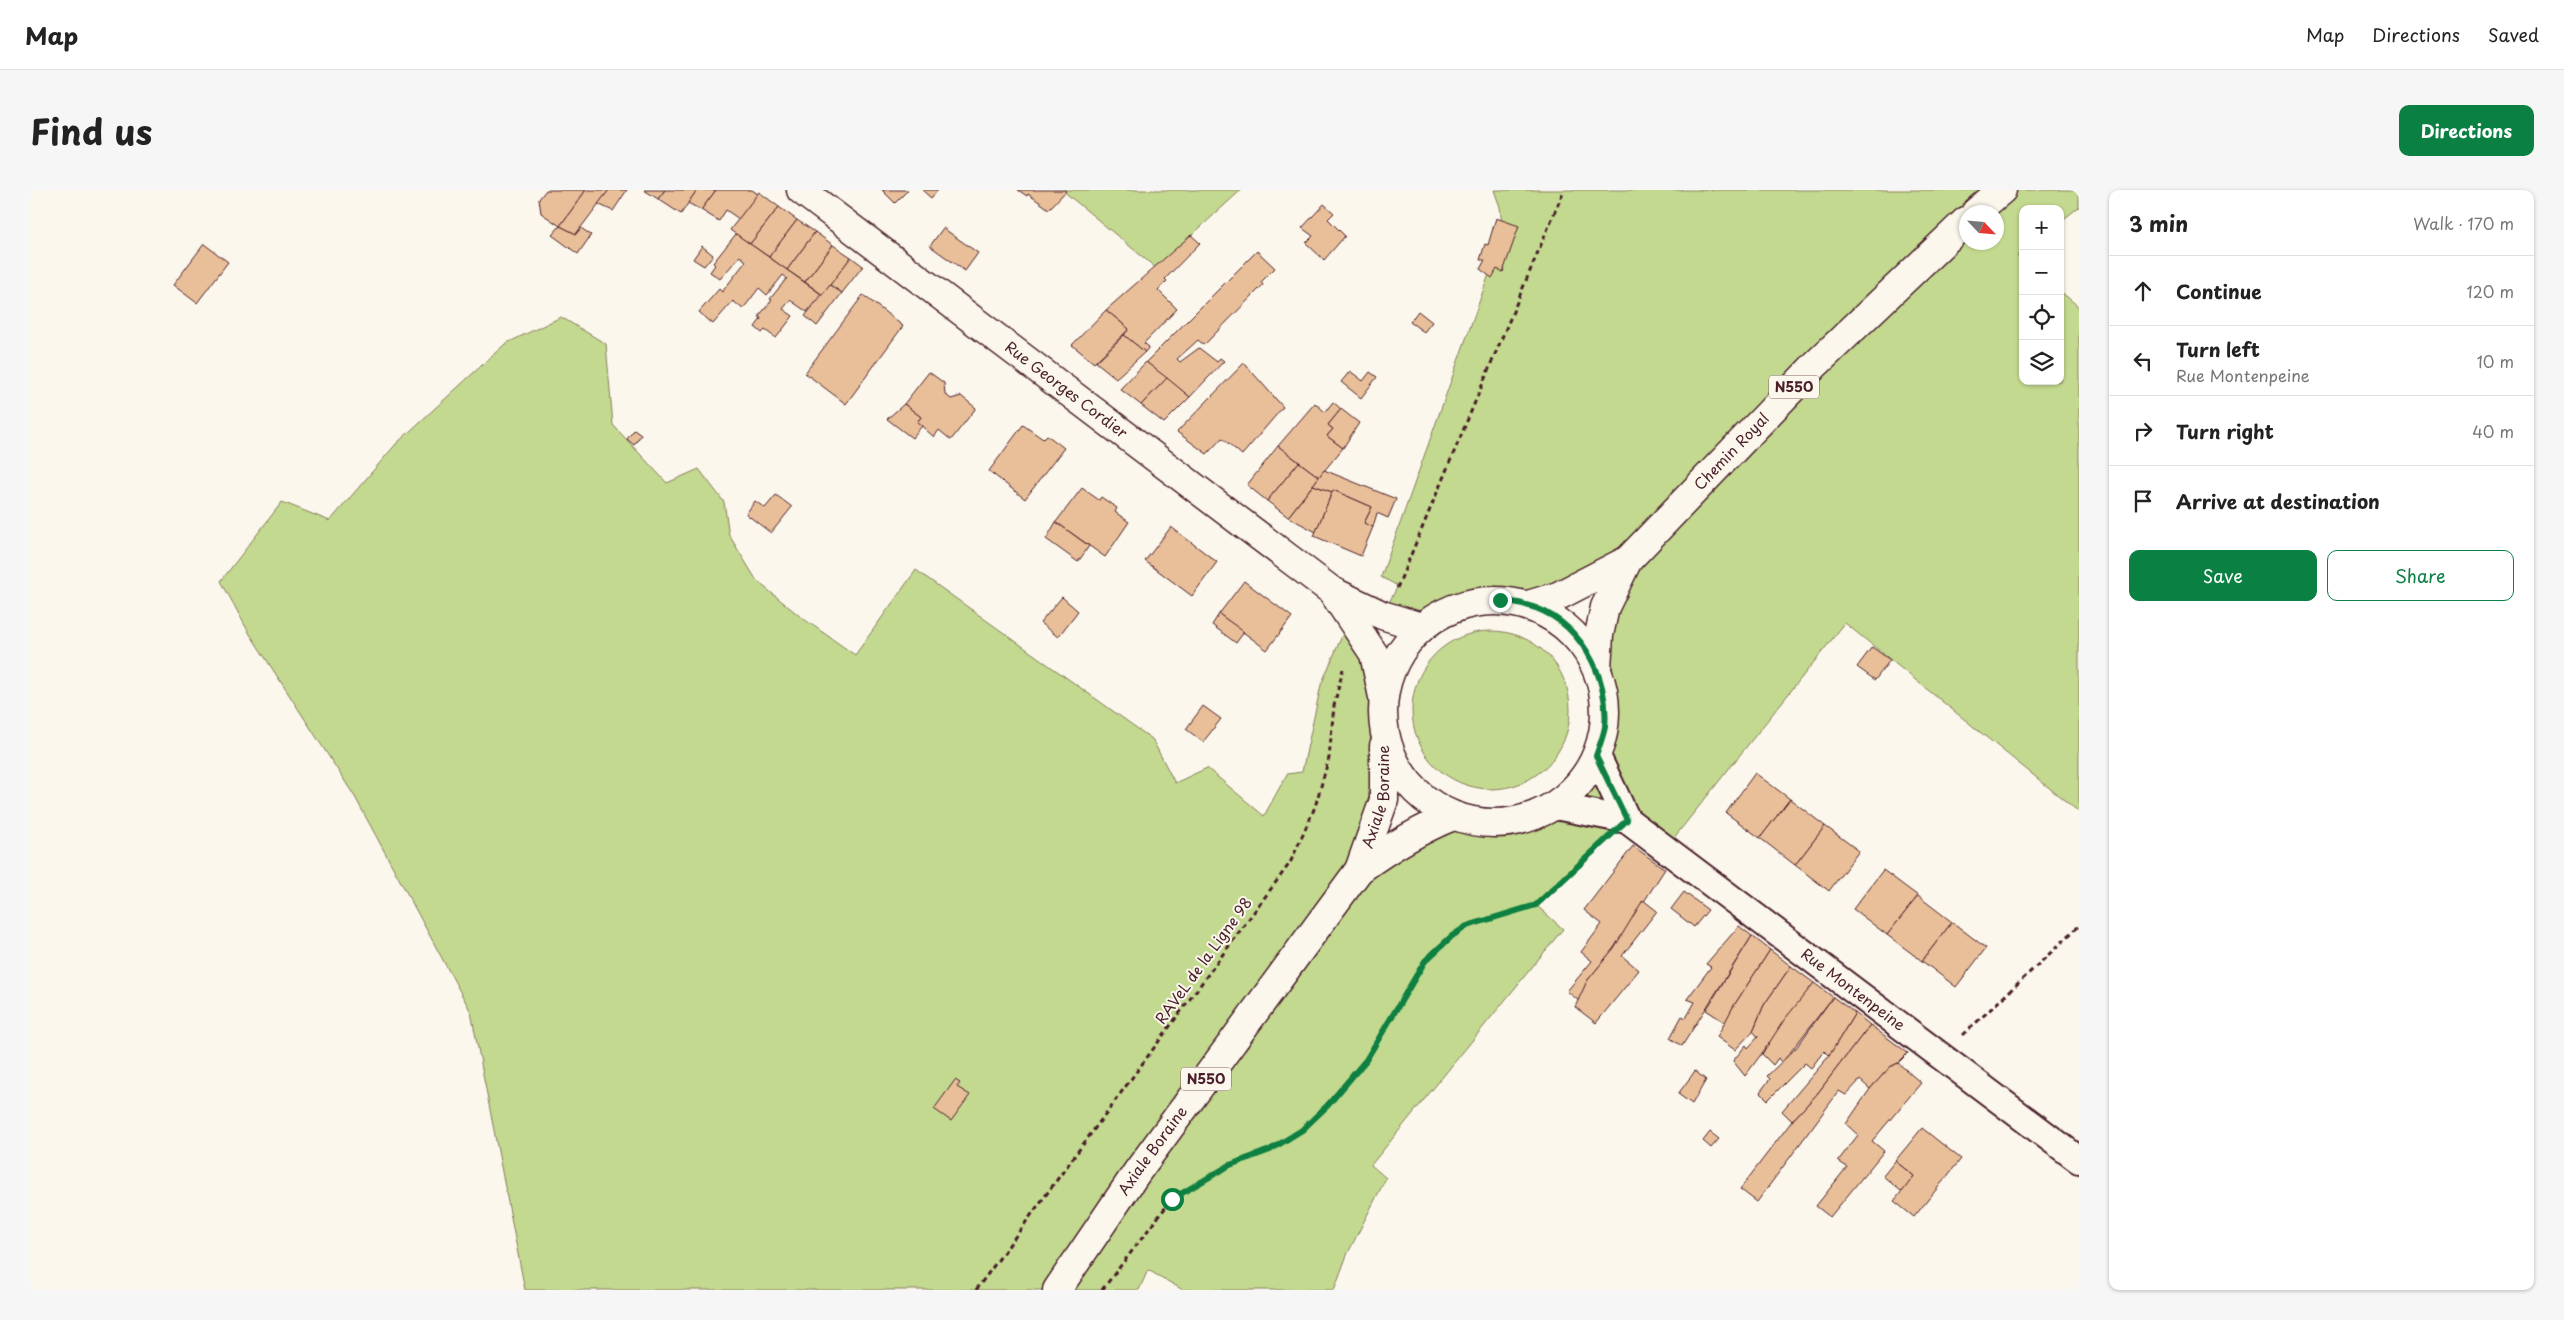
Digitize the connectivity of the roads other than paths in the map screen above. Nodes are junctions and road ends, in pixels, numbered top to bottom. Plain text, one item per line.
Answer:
1 (801, 190) edge
2 (2002, 190) edge
3 (1984, 205) edge
4 (1959, 228) edge
5 (1628, 560) junction
6 (1332, 591) junction
7 (1528, 605) junction
8 (1421, 627) junction
9 (1597, 668) junction
10 (1383, 710) junction
11 (1596, 756) junction
12 (1555, 806) junction
13 (1453, 816) junction
14 (1627, 820) junction
15 (1359, 870) junction
16 (2079, 1160) edge
17 (1057, 1290) edge

1 - 6 main road, Rue Georges Cordier
2 - 3 main road
4 - 5 main road, Chemin Royal / N550
5 - 7 main road, Chemin Royal / N550
5 - 9 main road, Chemin Royal / N550
6 - 8 main road, Rue Georges Cordier
6 - 10 main road, Rue Georges Cordier
7 - 8 main road
7 - 9 main road
8 - 10 main road
9 - 11 main road
10 - 13 main road
10 - 15 main road, Axiale Boraine / N550
11 - 12 main road
11 - 14 street, Rue Montenpeine
12 - 13 main road
12 - 14 street, Rue Montenpeine
13 - 15 main road, Axiale Boraine / N550
14 - 16 street, Rue Montenpeine
15 - 17 main road, Axiale Boraine / N550

